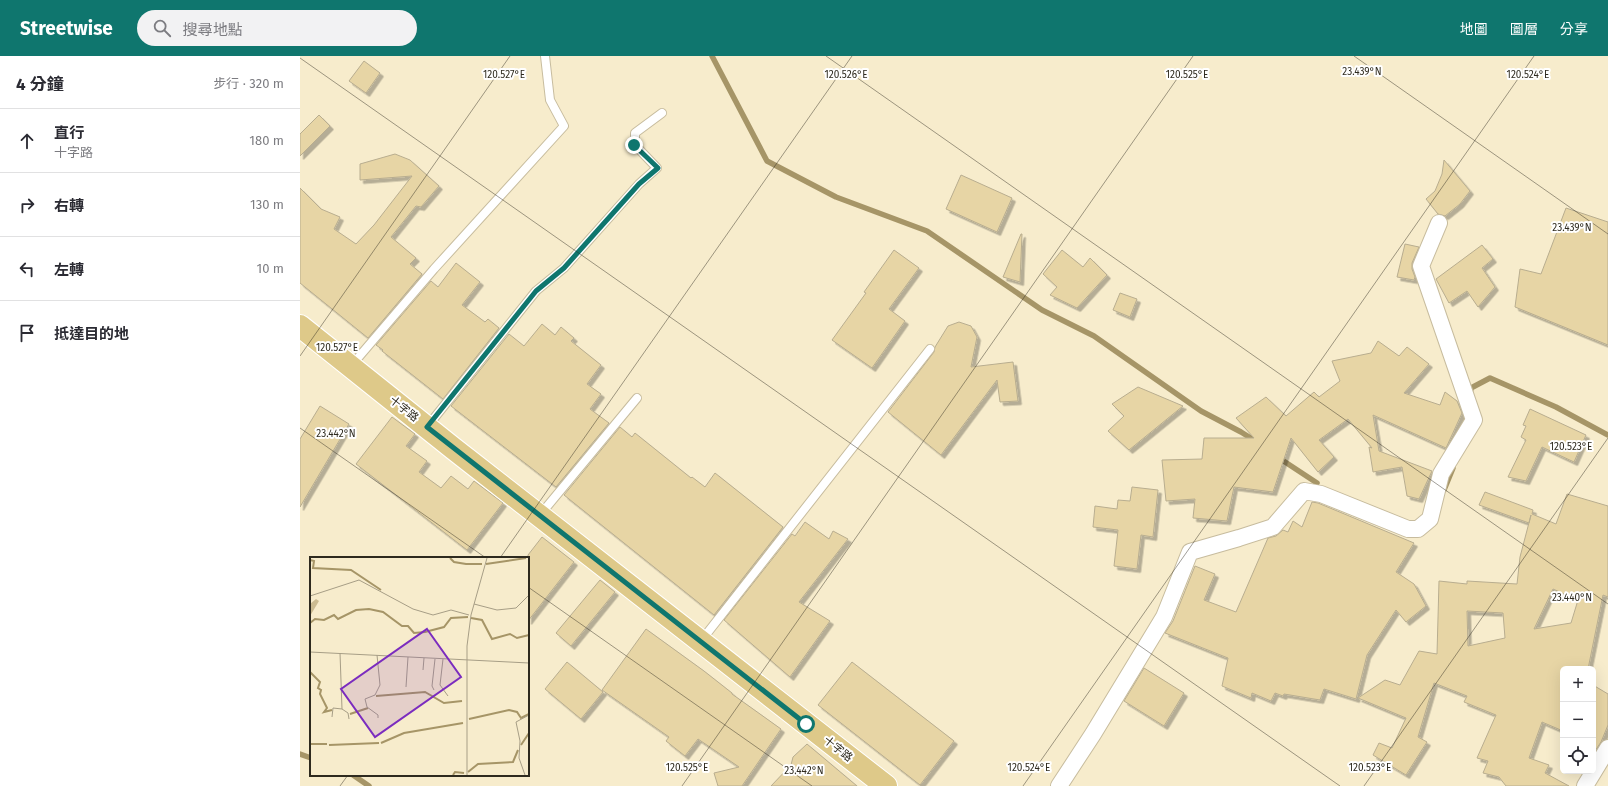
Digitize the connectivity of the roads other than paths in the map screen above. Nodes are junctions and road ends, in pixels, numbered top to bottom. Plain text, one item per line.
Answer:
1 (545, 56) edge
2 (662, 113) dead end
3 (1439, 223) dead end
4 (300, 326) edge
5 (930, 349) dead end
6 (350, 367) junction
7 (637, 398) dead end
8 (427, 427) junction
9 (539, 516) junction
10 (700, 641) junction
11 (1608, 748) edge
12 (886, 786) edge
13 (1059, 786) edge
14 (1585, 786) edge

1 - 6 lane
2 - 8 lane
3 - 13 street
4 - 6 main road, 十字路
5 - 10 lane
6 - 8 main road, 十字路
7 - 9 lane
8 - 9 main road, 十字路
9 - 10 main road, 十字路
10 - 12 main road, 十字路
11 - 14 street

